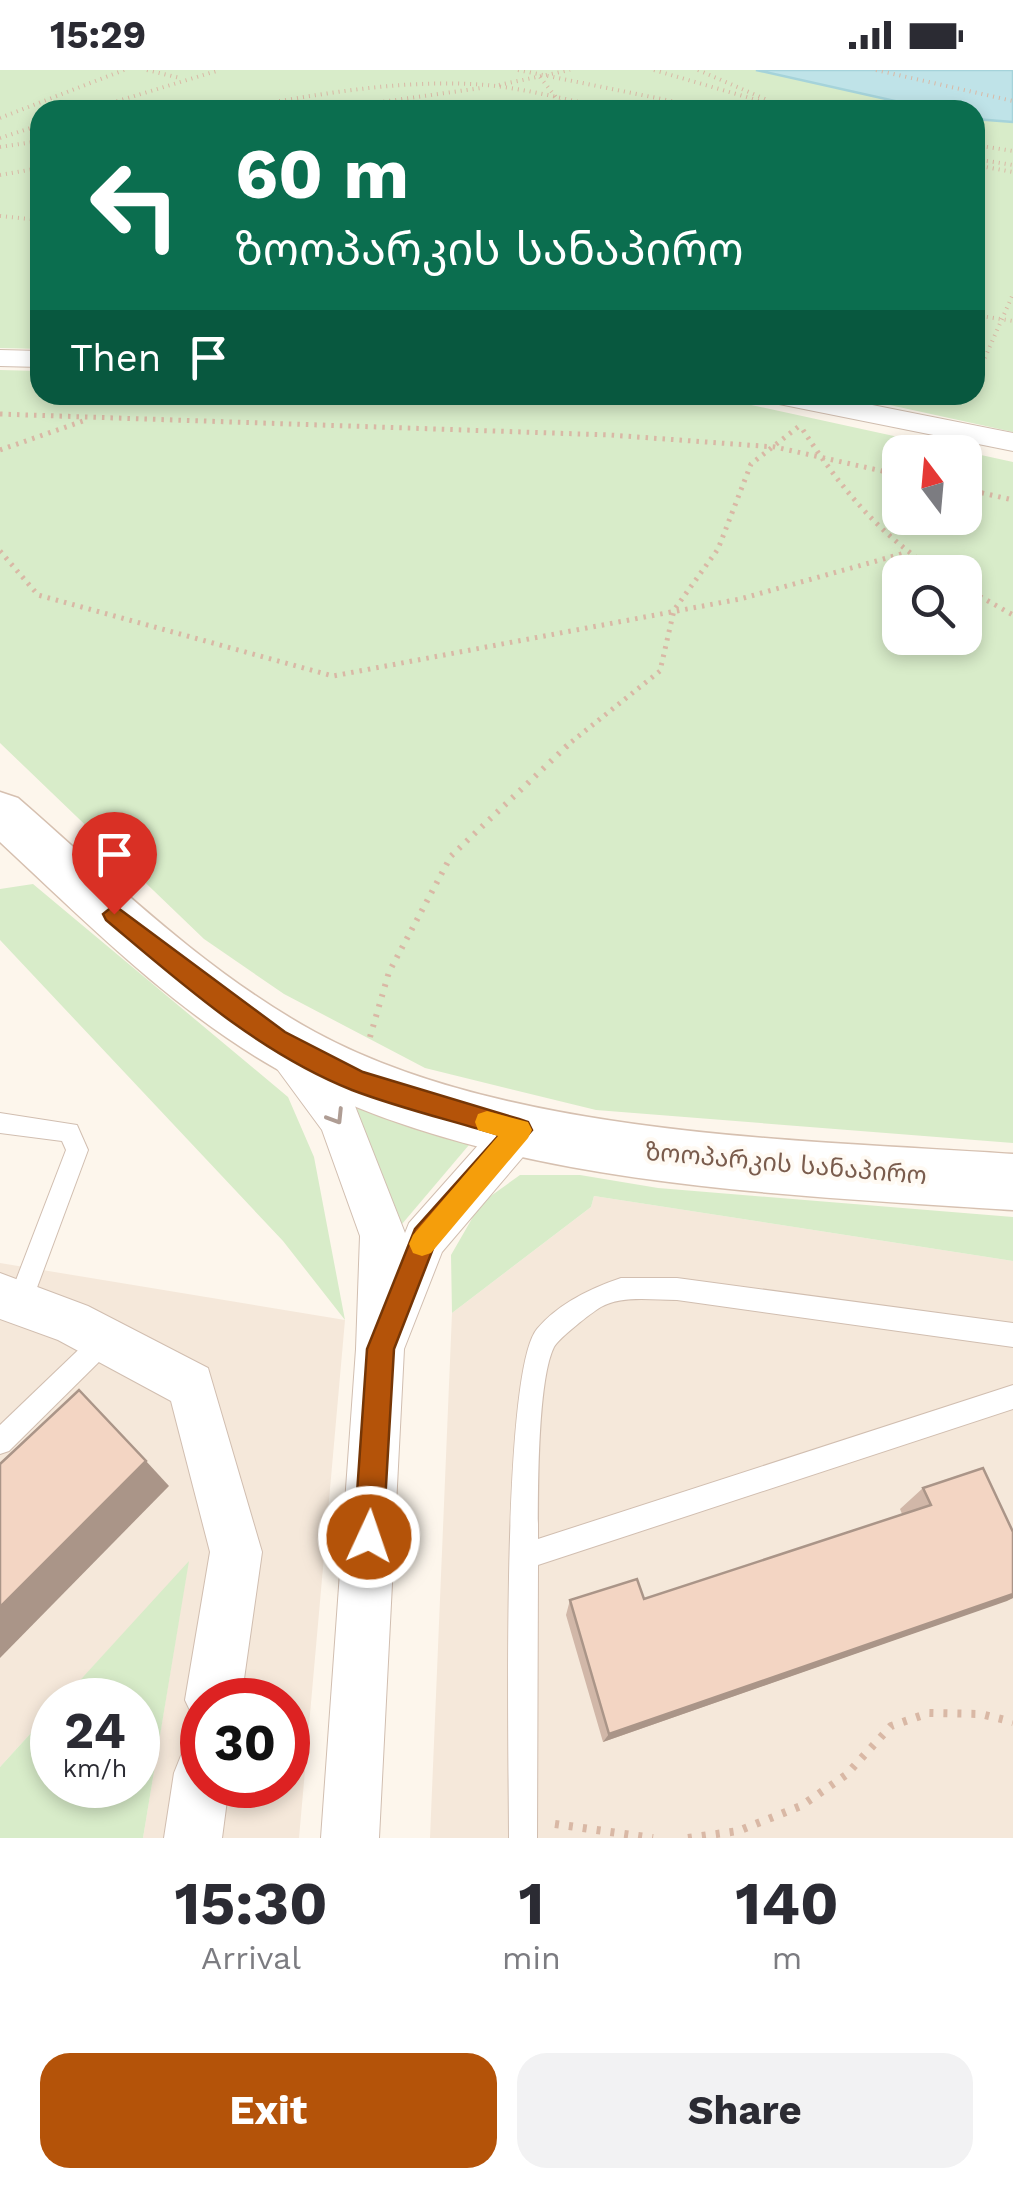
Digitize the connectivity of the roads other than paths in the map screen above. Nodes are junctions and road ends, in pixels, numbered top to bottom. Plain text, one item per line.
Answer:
1 (0, 358) edge
2 (30, 359) edge
3 (790, 406) edge
4 (1013, 442) edge
5 (0, 812) edge
6 (277, 1040) junction
7 (0, 1123) edge
8 (519, 1130) junction
9 (1013, 1182) edge
10 (10, 1298) edge
11 (1013, 1335) edge
12 (104, 1340) junction
13 (380, 1349) junction
14 (1013, 1396) edge
15 (0, 1442) edge
16 (525, 1556) junction
17 (217, 1678) edge
18 (197, 1808) edge
19 (524, 1829) edge
20 (192, 1838) edge
21 (350, 1838) edge

1 - 2 street
3 - 4 street
5 - 6 main road, ზოოპარკის სანაპირო
6 - 8 main road, ზოოპარკის სანაპირო
6 -> 13 street
7 - 10 lane
8 - 9 main road, ზოოპარკის სანაპირო
8 - 13 street
10 - 12 street
11 - 16 lane
12 - 15 lane
12 - 17 street
13 - 21 street
14 - 16 lane
16 - 19 lane
18 - 20 street

